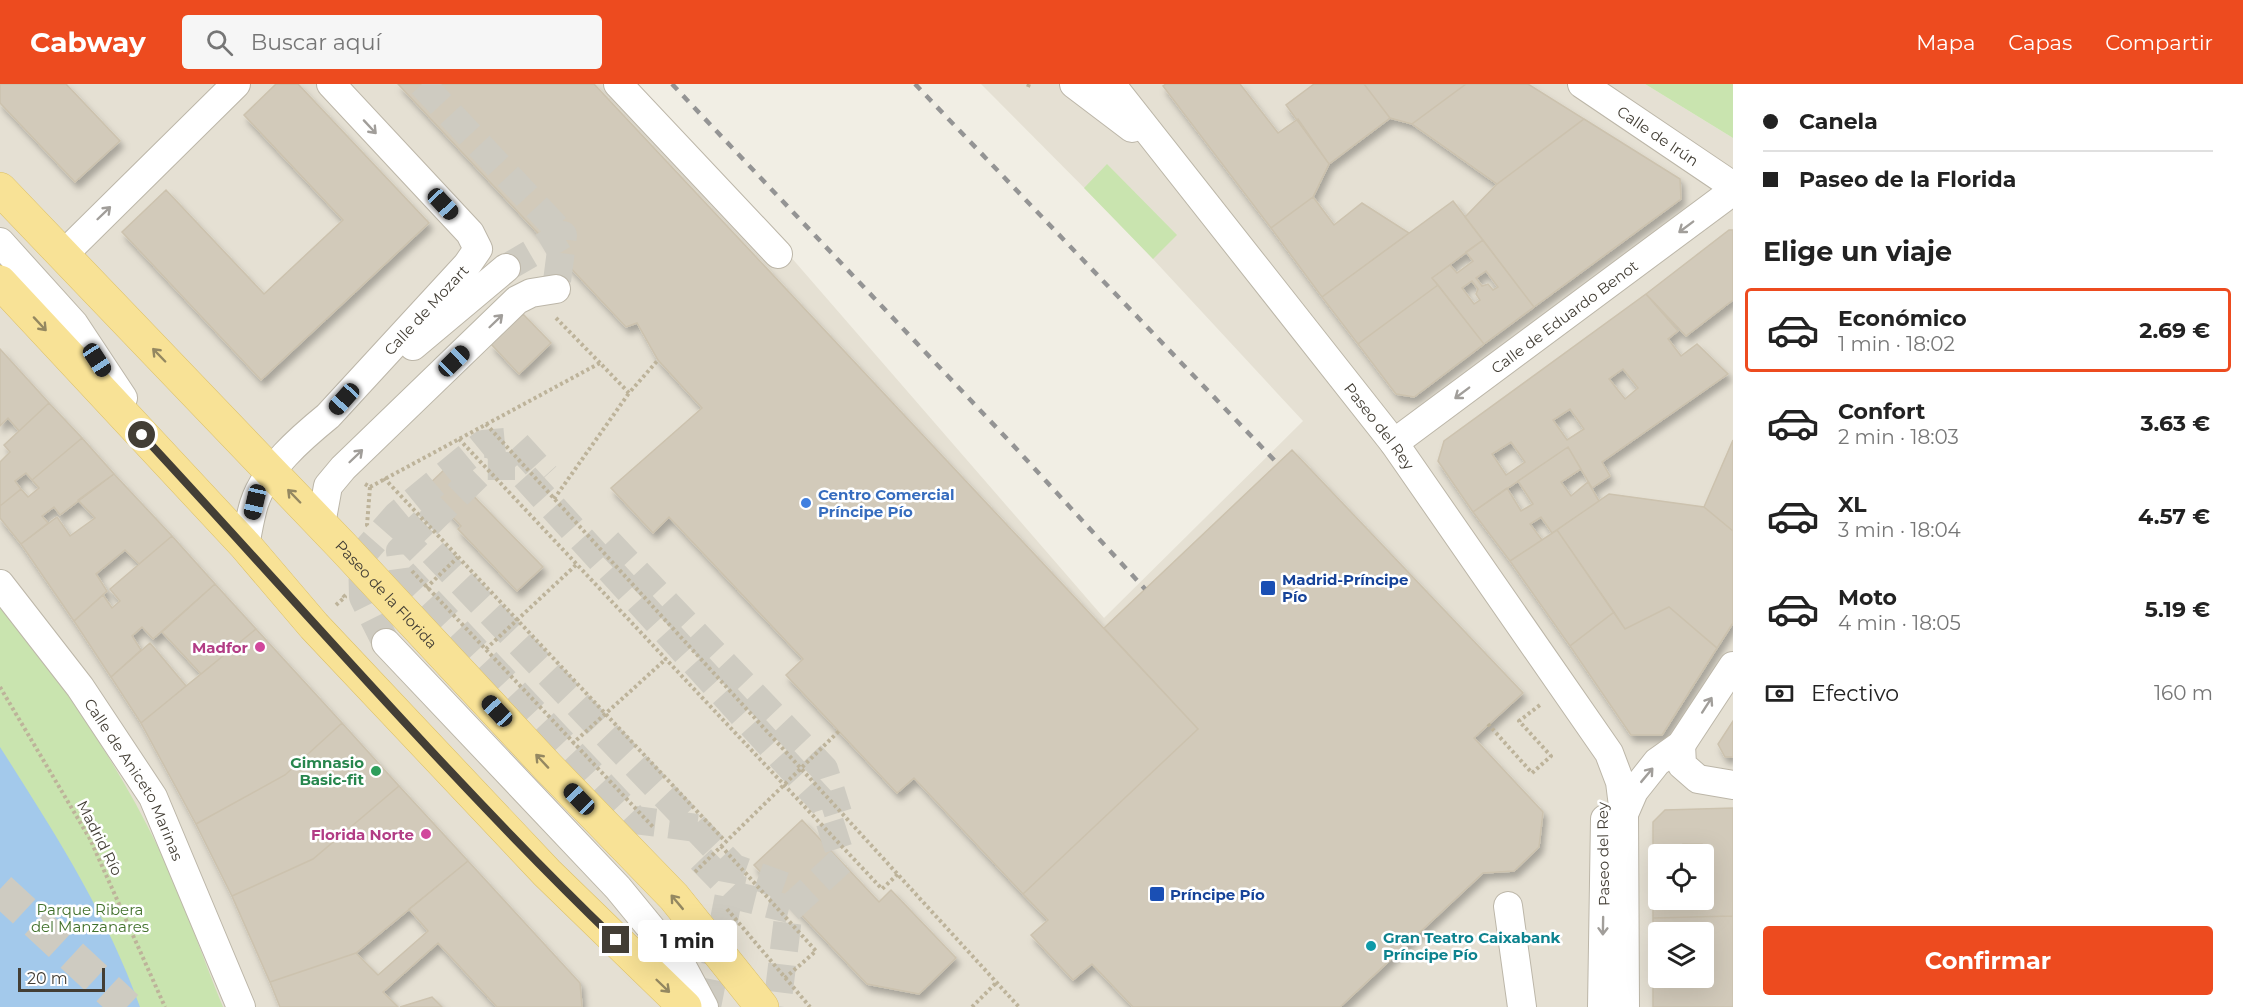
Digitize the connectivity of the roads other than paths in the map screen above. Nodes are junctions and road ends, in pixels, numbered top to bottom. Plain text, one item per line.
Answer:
1 (236, 84) edge
2 (331, 84) edge
3 (618, 84) edge
4 (1074, 84) edge
5 (1111, 84) edge
6 (1582, 84) edge
7 (1169, 158) junction
8 (1733, 186) edge
9 (0, 189) edge
10 (1733, 191) edge
11 (0, 243) edge
12 (778, 254) dead end
13 (63, 255) junction
14 (506, 268) tunnel mouth
15 (0, 282) edge
16 (556, 290) dead end
17 (328, 416) junction
18 (1394, 443) junction
19 (157, 450) junction
20 (270, 473) junction
21 (321, 524) junction
22 (245, 545) junction
23 (0, 584) edge
24 (386, 643) tunnel mouth
25 (1733, 666) edge
26 (1574, 705) junction
27 (1681, 745) junction
28 (1733, 785) edge
29 (1624, 814) junction
30 (618, 888) junction
31 (1508, 906) dead end
32 (757, 1002) edge
33 (238, 1003) edge
34 (685, 1007) edge
35 (704, 1007) edge
36 (1522, 1007) edge
37 (1602, 1007) edge
38 (1624, 1007) edge

13 -> 1 street
2 -> 17 street, Calle de Mozart
3 - 12 street
4 - 7 street, Paseo del Rey
5 - 7 street, Paseo del Rey
6 - 8 street, Calle de Irún
7 - 18 street, Paseo del Rey
9 - 13 main road, Paseo de la Florida
10 -> 18 street, Calle de Eduardo Benot
11 - 19 street
20 -> 13 main road, Paseo de la Florida
14 - 17 street
15 -> 19 main road
21 -> 16 street
17 - 20 street, Calle de Mozart
18 - 26 street, Paseo del Rey
19 - 22 main road
21 -> 20 main road, Paseo de la Florida
20 - 22 street, Calle de Mozart
32 -> 21 main road, Paseo de la Florida
22 -> 34 main road
23 - 33 street, Calle de Aniceto Marinas
24 - 30 street
27 -> 25 street, Paseo del Rey
26 - 29 street, Paseo del Rey
26 -> 37 street, Paseo del Rey
27 - 28 street
29 -> 27 street, Paseo del Rey
29 - 38 street, Paseo del Rey
30 - 32 street
30 - 35 street
31 - 36 street

